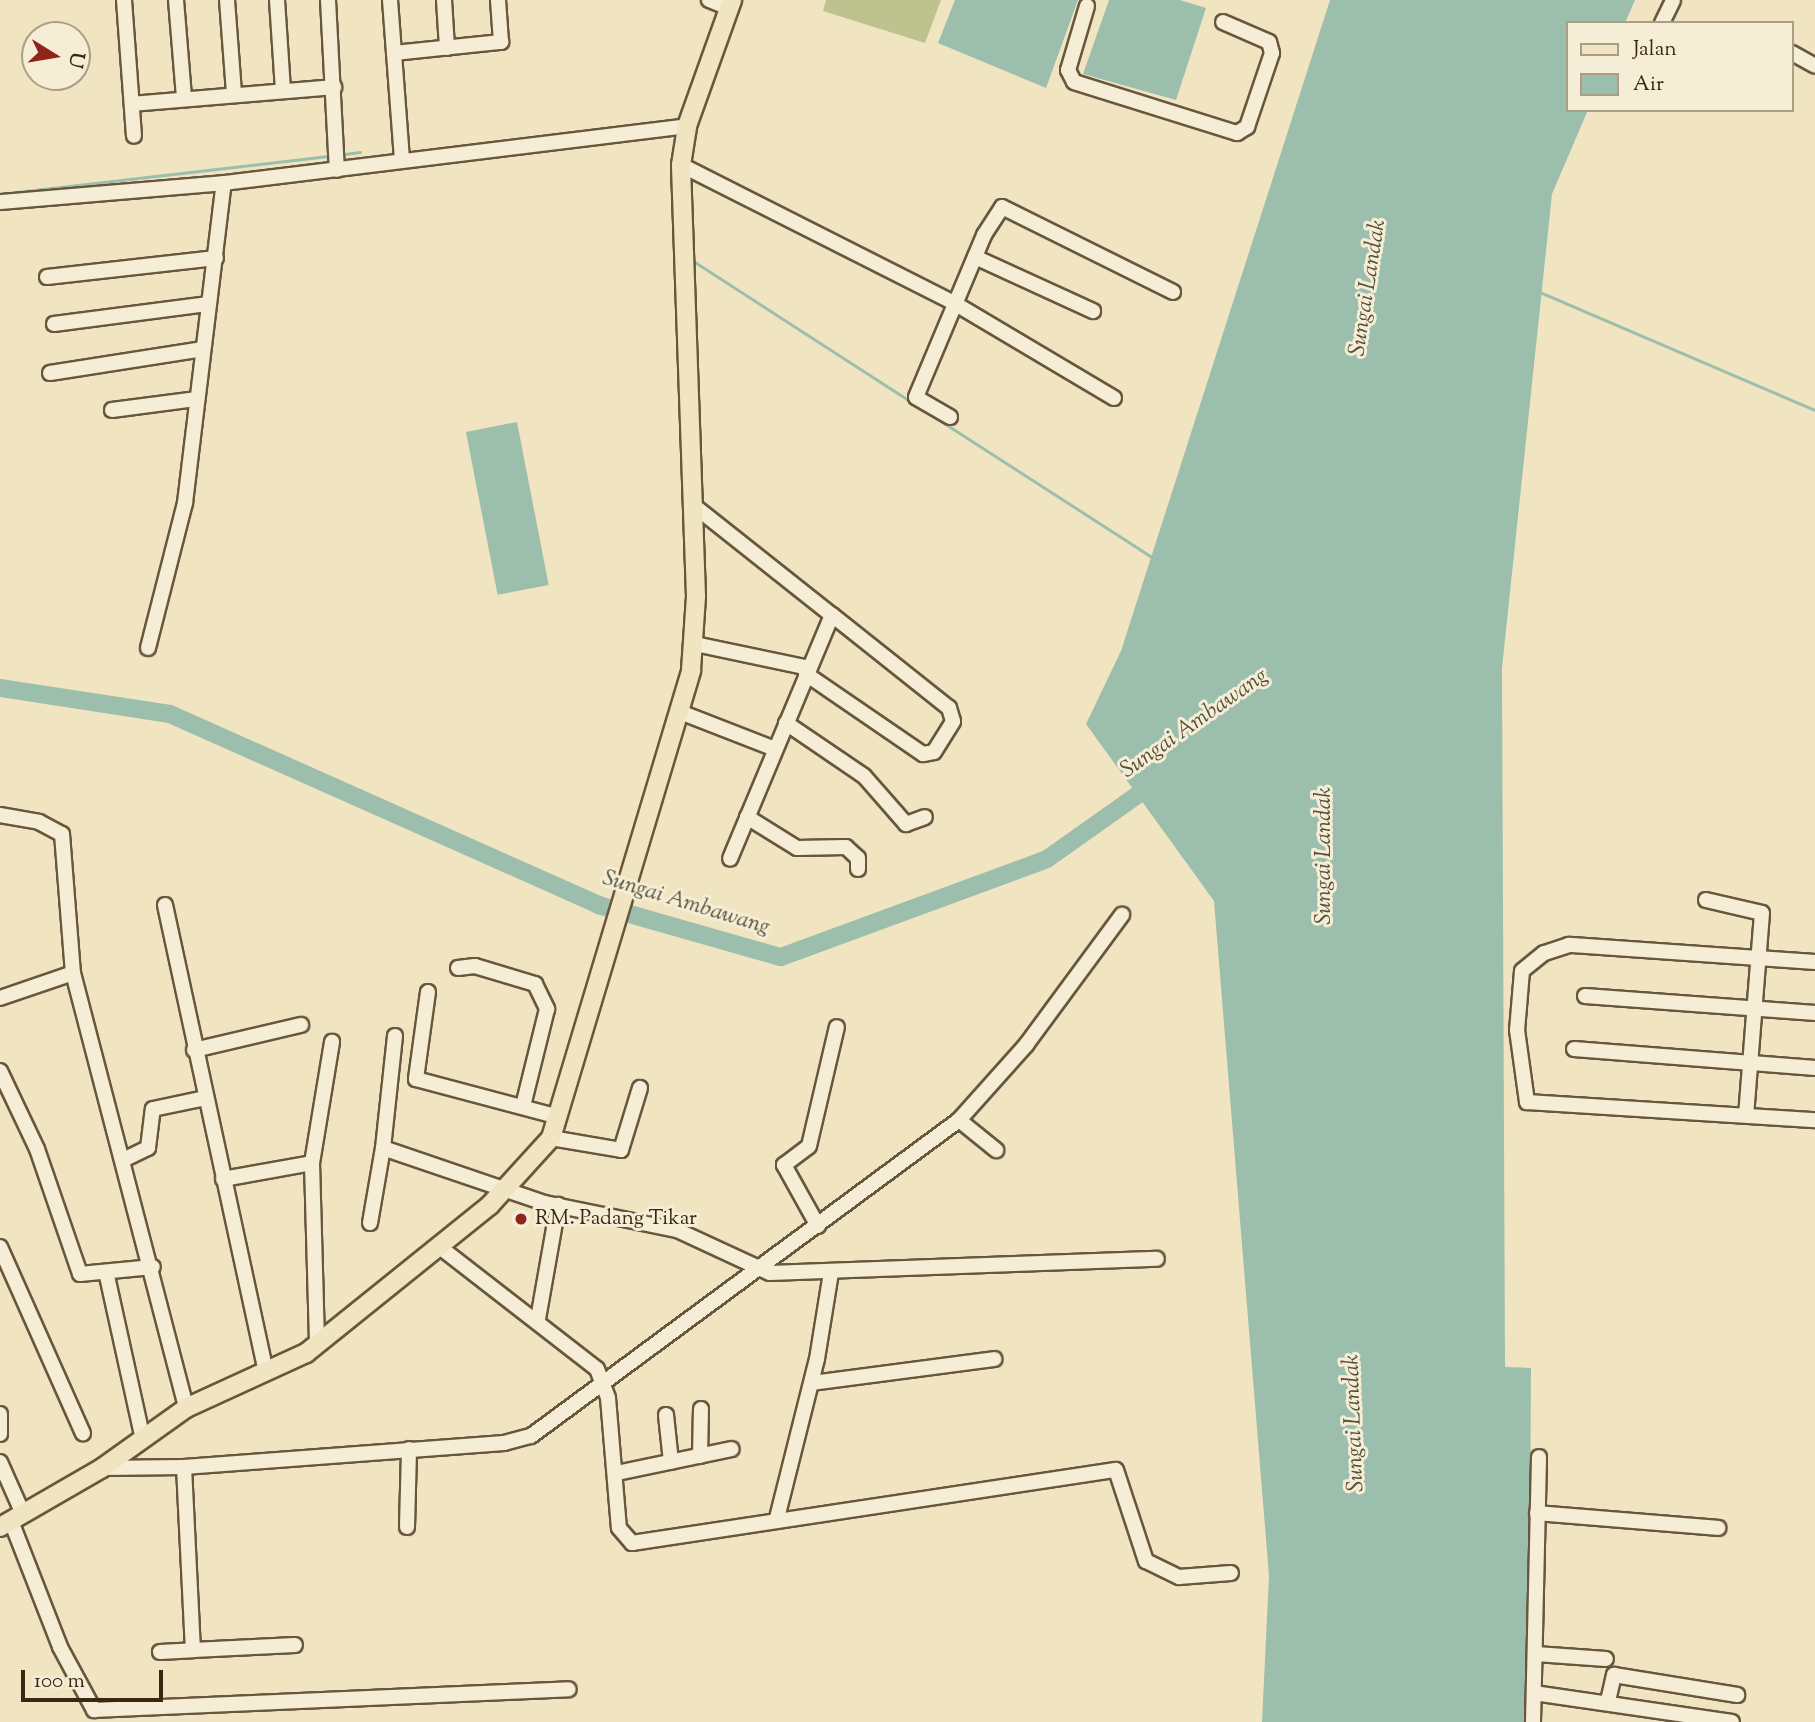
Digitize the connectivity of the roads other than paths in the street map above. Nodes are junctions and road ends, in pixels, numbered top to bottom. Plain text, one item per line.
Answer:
1 (124, 0) edge
2 (176, 0) edge
3 (227, 0) edge
4 (277, 0) edge
5 (328, 0) edge
6 (390, 0) edge
7 (444, 0) edge
8 (498, 0) edge
9 (709, 0) edge
10 (1673, 0) edge
11 (730, 4) edge
12 (1087, 6) dead end
13 (1663, 21) edge
14 (1223, 22) dead end
15 (447, 48) junction
16 (394, 53) junction
17 (1794, 55) edge
18 (1815, 66) edge
19 (334, 87) junction
20 (283, 91) junction
21 (234, 94) junction
22 (184, 98) junction
23 (132, 104) junction
24 (687, 125) junction
25 (134, 135) dead end
26 (402, 161) junction
27 (681, 165) junction
28 (337, 170) junction
29 (224, 183) junction
30 (0, 202) edge
31 (975, 257) junction
32 (216, 258) junction
33 (47, 277) dead end
34 (1173, 292) dead end
35 (954, 303) junction
36 (209, 304) junction
37 (1093, 311) dead end
38 (54, 324) dead end
39 (203, 349) junction
40 (50, 373) dead end
41 (1114, 398) dead end
42 (197, 399) junction
43 (112, 410) dead end
44 (950, 417) dead end
45 (693, 505) junction
46 (832, 615) junction
47 (695, 644) junction
48 (148, 648) dead end
49 (807, 671) junction
50 (680, 712) junction
51 (786, 723) junction
52 (775, 749) junction
53 (0, 815) edge
54 (747, 817) junction
55 (925, 817) dead end
56 (730, 859) dead end
57 (858, 869) dead end
58 (1706, 900) dead end
59 (165, 905) dead end
60 (1122, 915) dead end
61 (1758, 958) junction
62 (1815, 962) edge
63 (457, 968) dead end
64 (73, 973) junction
65 (428, 992) dead end
66 (1585, 996) dead end
67 (0, 998) edge
68 (1754, 1007) junction
69 (1815, 1013) edge
70 (301, 1025) dead end
71 (837, 1027) dead end
72 (395, 1037) dead end
73 (332, 1042) dead end
74 (1574, 1049) dead end
75 (194, 1050) junction
76 (1749, 1062) junction
77 (1815, 1068) edge
78 (0, 1071) edge
79 (640, 1088) dead end
80 (205, 1098) junction
81 (523, 1106) junction
82 (1746, 1115) junction
83 (559, 1117) junction
84 (960, 1120) junction
85 (1815, 1120) edge
86 (551, 1138) junction
87 (383, 1148) junction
88 (996, 1150) dead end
89 (123, 1160) junction
90 (312, 1163) junction
91 (223, 1179) junction
92 (508, 1189) junction
93 (558, 1205) junction
94 (370, 1223) dead end
95 (818, 1226) junction
96 (0, 1247) edge
97 (441, 1248) junction
98 (1157, 1259) dead end
99 (153, 1267) junction
100 (759, 1268) junction
101 (831, 1273) junction
102 (107, 1276) junction
103 (538, 1319) junction
104 (317, 1345) junction
105 (994, 1359) dead end
106 (265, 1371) junction
107 (812, 1382) junction
108 (606, 1384) junction
109 (186, 1408) junction
110 (701, 1409) dead end
111 (0, 1414) edge
112 (666, 1415) dead end
113 (83, 1433) dead end
114 (0, 1434) edge
115 (143, 1440) junction
116 (409, 1448) junction
117 (732, 1449) dead end
118 (700, 1456) junction
119 (1539, 1457) dead end
120 (0, 1462) edge
121 (671, 1462) junction
122 (184, 1467) junction
123 (102, 1468) junction
124 (617, 1473) junction
125 (1537, 1513) junction
126 (777, 1518) junction
127 (11, 1520) edge
128 (407, 1527) dead end
129 (1718, 1528) dead end
130 (1231, 1573) dead end
131 (295, 1646) dead end
132 (192, 1650) junction
133 (160, 1652) dead end
134 (1536, 1654) junction
135 (1606, 1659) dead end
136 (569, 1689) dead end
137 (1534, 1693) junction
138 (1737, 1695) dead end
139 (1608, 1701) junction
140 (1533, 1722) edge
141 (1732, 1722) edge

1 - 23 street
2 - 22 street
3 - 21 street
4 - 20 street
5 - 19 street
6 - 16 street
7 - 15 street
8 - 15 street
9 - 11 street
10 - 13 street
11 - 24 main road
12 - 14 street
15 - 16 street
16 - 26 street
17 - 18 street
19 - 20 street
19 - 28 street
20 - 21 street
21 - 22 street
22 - 23 street
23 - 25 street
24 - 26 street
24 - 27 main road
26 - 28 street
27 - 35 street
27 - 45 main road
28 - 29 street
29 - 30 street
29 - 32 street
31 - 34 street
31 - 35 street
31 - 37 street
32 - 33 street
32 - 36 street
35 - 41 street
35 - 44 street
36 - 38 street
36 - 39 street
39 - 40 street
39 - 42 street
42 - 43 street
42 - 48 street
45 - 46 street
45 - 47 main road
46 - 49 street
46 - 49 street
47 - 49 street
47 - 50 main road
49 - 51 street
50 - 52 street
50 - 83 main road
51 - 52 street
51 - 55 street
52 - 54 street
53 - 64 street
54 - 56 street
54 - 57 street
58 - 61 street
59 - 75 street
60 - 84 street
61 - 62 street
61 - 68 street
61 - 82 street
63 - 81 street
64 - 67 street
64 - 89 street
65 - 81 street
66 - 68 street
68 - 69 street
68 - 76 street
70 - 75 street
71 - 95 street
72 - 87 street
73 - 90 street
74 - 76 street
75 - 80 street
76 - 77 street
76 - 82 street
78 - 102 street
79 - 86 street
80 - 89 street
80 - 91 street
81 - 83 street
82 - 85 street
83 - 86 main road
84 - 88 street
84 - 95 street
86 - 92 main road
87 - 92 street
87 - 94 street
89 - 99 street
90 - 91 street
90 - 104 street
91 - 106 street
92 - 93 street
92 - 97 main road
93 - 100 street
93 - 103 street
95 - 100 street
96 - 113 street
97 - 103 street
97 - 104 main road
98 - 101 street
99 - 102 street
99 - 109 street
100 - 101 street
100 - 108 street
101 - 107 street
102 - 115 street
103 - 108 street
104 - 106 main road
105 - 107 street
106 - 109 main road
107 - 126 street
108 - 116 street
108 - 124 street
109 - 115 main road
110 - 118 street
111 - 114 street
112 - 121 street
115 - 123 main road
116 - 122 street
116 - 128 street
117 - 118 street
118 - 121 street
119 - 125 street
120 - 127 street
121 - 124 street
122 - 123 street
122 - 132 street
123 - 127 main road
124 - 126 street
125 - 129 street
125 - 134 street
126 - 130 street
127 - 136 street
131 - 132 street
132 - 133 street
134 - 135 street
134 - 137 street
137 - 139 street
137 - 140 street
138 - 139 street
139 - 141 street

